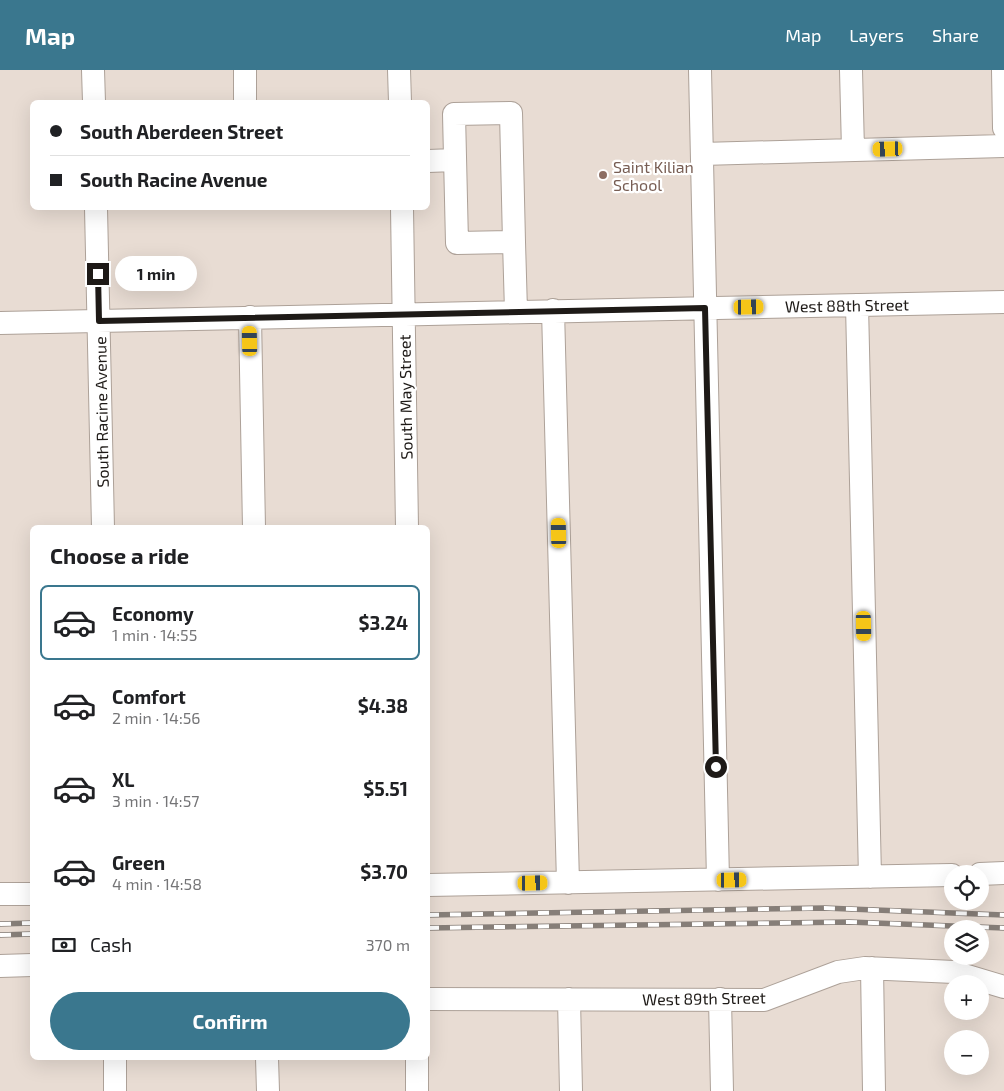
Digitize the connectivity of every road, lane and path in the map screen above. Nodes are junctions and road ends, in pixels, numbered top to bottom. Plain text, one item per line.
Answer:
1 (93, 70) edge
2 (244, 70) edge
3 (399, 70) edge
4 (700, 70) edge
5 (851, 70) edge
6 (1003, 70) edge
7 (94, 100) edge
8 (245, 100) edge
9 (400, 100) edge
10 (1004, 128) edge
11 (1004, 146) edge
12 (852, 150) junction
13 (702, 154) junction
14 (455, 160) junction
15 (430, 161) edge
16 (96, 210) edge
17 (402, 210) edge
18 (514, 242) junction
19 (1004, 302) edge
20 (857, 305) junction
21 (705, 308) junction
22 (553, 310) junction
23 (516, 311) junction
24 (403, 314) junction
25 (250, 317) junction
26 (99, 321) junction
27 (0, 322) edge
28 (103, 525) edge
29 (254, 525) edge
30 (407, 525) edge
31 (1004, 873) edge
32 (944, 874) edge
33 (989, 874) edge
34 (870, 876) junction
35 (718, 880) junction
36 (568, 883) junction
37 (430, 885) edge
38 (0, 894) edge
39 (30, 894) edge
40 (30, 965) edge
41 (0, 966) edge
42 (872, 968) junction
43 (1004, 988) edge
44 (430, 999) edge
45 (569, 999) junction
46 (720, 999) junction
47 (115, 1060) edge
48 (267, 1060) edge
49 (417, 1060) edge
50 (115, 1091) edge
51 (268, 1091) edge
52 (417, 1091) edge
53 (571, 1091) edge
54 (722, 1091) edge
55 (874, 1091) edge

1 - 7 street
2 - 8 street
3 - 9 street
4 - 13 street
5 - 12 street
6 - 10 street
11 - 12 street
12 - 13 street
13 - 21 street
14 - 15 street
14 - 18 street
14 - 18 street
16 - 26 street, South Racine Avenue
17 - 24 street, South May Street
18 - 23 street
19 - 20 street, West 88th Street
20 - 21 street, West 88th Street
20 - 34 street
21 - 22 street, West 88th Street
21 - 35 street
22 - 23 street, West 88th Street
22 - 36 street
23 - 24 street, West 88th Street
24 - 25 street, West 88th Street
24 - 30 street, South May Street
25 - 26 street, West 88th Street
25 - 29 street
26 - 27 street, West 88th Street
26 - 28 street, South Racine Avenue
31 - 33 street
32 - 34 street
34 - 35 street
35 - 36 street
36 - 37 street
38 - 39 street
40 - 41 street
42 - 43 street, West 89th Street
42 - 46 street, West 89th Street
42 - 55 street
44 - 45 street, West 89th Street
45 - 46 street, West 89th Street
45 - 53 street
46 - 54 street
47 - 50 street
48 - 51 street
49 - 52 street

